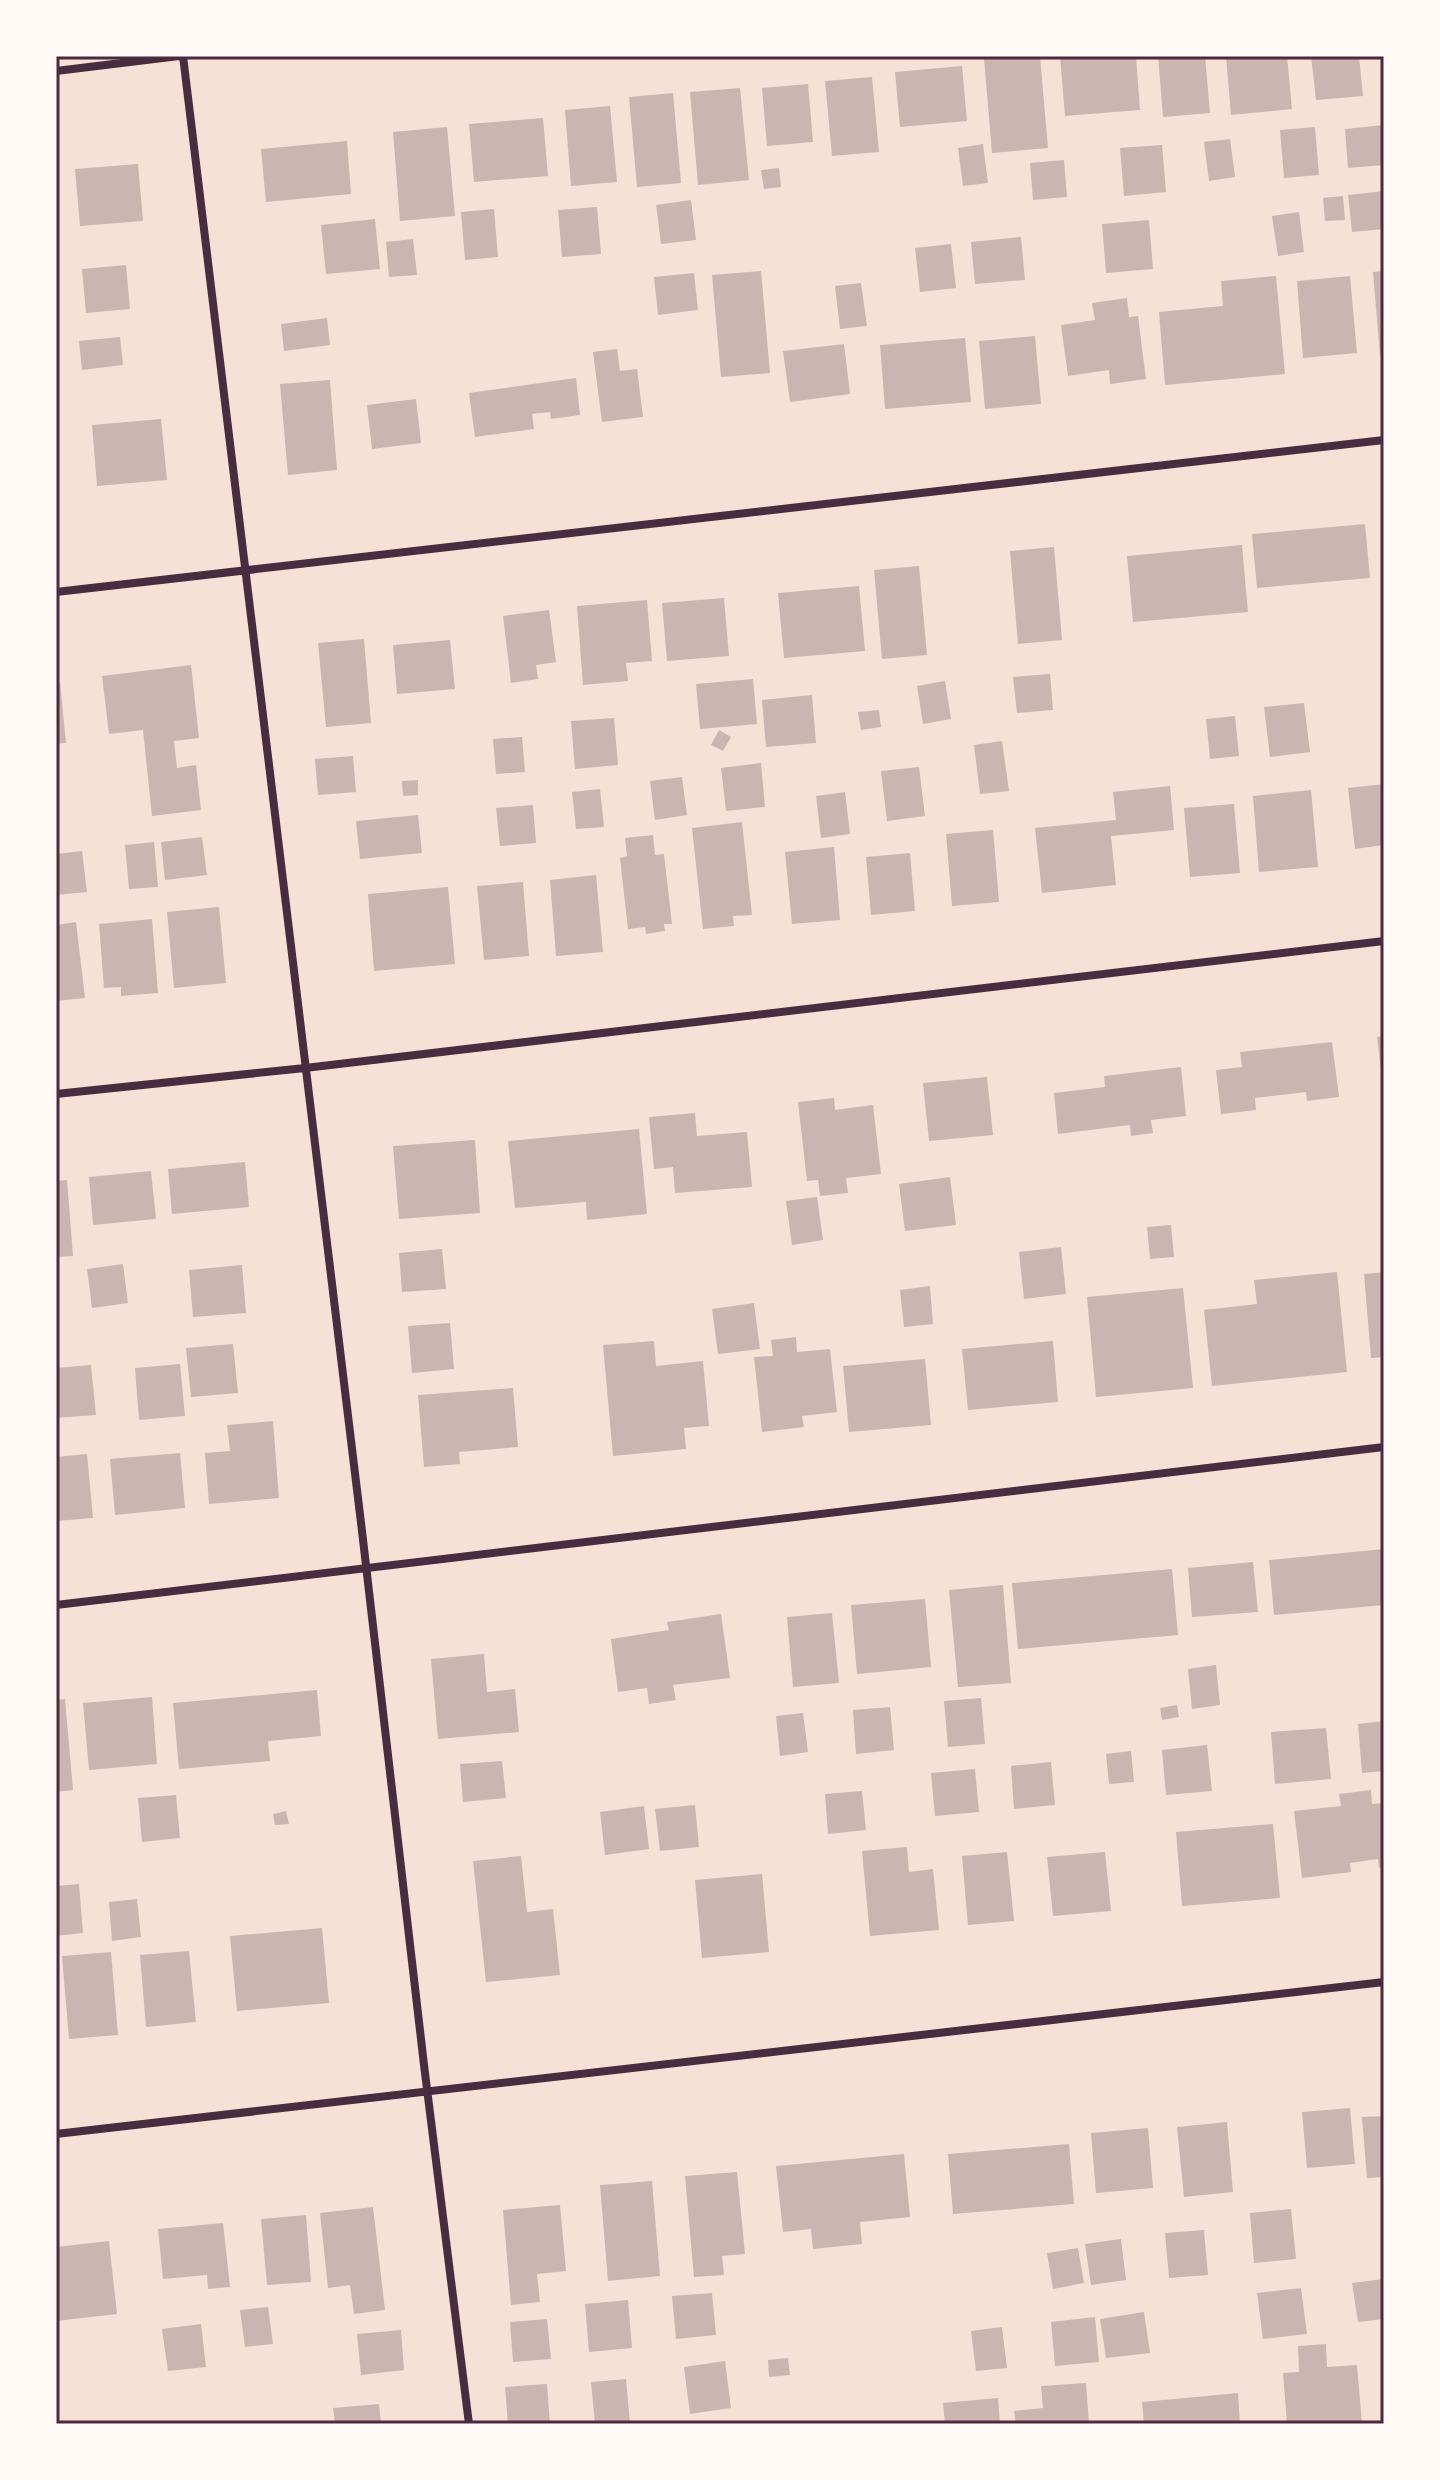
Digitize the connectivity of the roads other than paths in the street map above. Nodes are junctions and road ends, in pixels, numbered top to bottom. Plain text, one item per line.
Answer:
1 (181, 56) edge
2 (56, 71) edge
3 (1384, 440) edge
4 (246, 572) junction
5 (56, 592) edge
6 (1384, 941) edge
7 (305, 1068) junction
8 (56, 1094) edge
9 (1384, 1447) edge
10 (367, 1570) junction
11 (56, 1605) edge
12 (1384, 1982) edge
13 (427, 2090) junction
14 (56, 2134) edge
15 (469, 2424) edge

1 - 2 street
1 - 4 street
3 - 4 street
4 - 5 street
4 - 7 street
6 - 7 street
7 - 8 street
7 - 10 street
9 - 10 street
10 - 11 street
10 - 13 street
12 - 13 street
13 - 14 street
13 - 15 street

